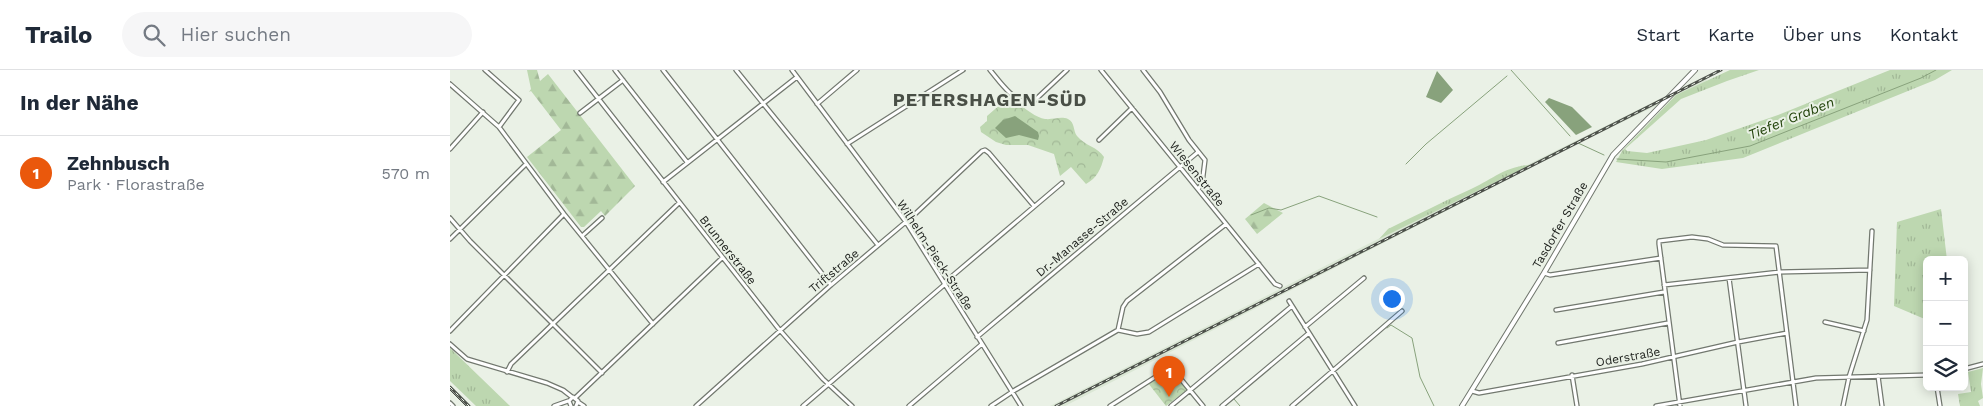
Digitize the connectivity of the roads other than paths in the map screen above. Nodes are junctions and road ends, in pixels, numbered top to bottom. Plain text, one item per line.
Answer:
1 (485, 70) edge
2 (576, 70) edge
3 (615, 70) edge
4 (663, 70) edge
5 (736, 70) edge
6 (792, 70) edge
7 (856, 70) edge
8 (963, 70) edge
9 (990, 70) edge
10 (1067, 70) edge
11 (1101, 70) edge
12 (1143, 70) edge
13 (1695, 70) edge
14 (797, 77) junction
15 (623, 80) junction
16 (450, 84) edge
17 (599, 98) junction
18 (763, 103) junction
19 (817, 104) junction
20 (1132, 108) junction
21 (483, 112) junction
22 (580, 113) dead end
23 (499, 127) junction
24 (716, 140) junction
25 (1099, 140) dead end
26 (846, 144) junction
27 (450, 149) edge
28 (1198, 152) junction
29 (687, 162) junction
30 (526, 164) junction
31 (1180, 167) junction
32 (663, 182) junction
33 (1062, 183) dead end
34 (1198, 190) junction
35 (679, 203) junction
36 (1034, 206) junction
37 (564, 214) junction
38 (450, 218) edge
39 (602, 218) dead end
40 (906, 222) junction
41 (1226, 224) junction
42 (460, 229) junction
43 (1872, 231) dead end
44 (582, 236) junction
45 (450, 239) edge
46 (878, 246) junction
47 (722, 258) junction
48 (1661, 258) junction
49 (1259, 264) junction
50 (609, 270) junction
51 (1870, 270) junction
52 (1780, 272) junction
53 (1544, 273) junction
54 (505, 275) junction
55 (1364, 278) dead end
56 (1729, 278) junction
57 (944, 284) junction
58 (831, 285) junction
59 (1664, 285) junction
60 (1280, 286) dead end
61 (1664, 292) junction
62 (1289, 301) dead end
63 (1292, 306) junction
64 (1556, 310) dead end
65 (1402, 311) dead end
66 (1668, 322) junction
67 (1825, 322) dead end
68 (553, 323) junction
69 (653, 324) junction
70 (1305, 326) junction
71 (780, 330) junction
72 (1118, 330) junction
73 (450, 331) edge
74 (1864, 331) junction
75 (1309, 333) junction
76 (1787, 333) junction
77 (977, 337) junction
78 (1738, 342) junction
79 (1558, 343) dead end
80 (450, 344) edge
81 (982, 344) junction
82 (1673, 357) junction
83 (1983, 364) edge
84 (1968, 368) edge
85 (1332, 371) junction
86 (507, 372) junction
87 (602, 373) junction
88 (1923, 375) edge
89 (1572, 376) junction
90 (1878, 376) junction
91 (1849, 377) junction
92 (1792, 382) junction
93 (828, 385) junction
94 (1190, 390) junction
95 (1745, 390) junction
96 (1472, 391) junction
97 (1938, 391) edge
98 (1012, 392) junction
99 (450, 402) edge
100 (574, 402) edge
101 (1679, 404) edge
102 (454, 406) edge
103 (555, 406) edge
104 (584, 406) edge
105 (696, 406) edge
106 (803, 406) edge
107 (852, 406) edge
108 (909, 406) edge
109 (991, 406) edge
110 (1021, 406) edge
111 (1110, 406) edge
112 (1171, 406) edge
113 (1203, 406) edge
114 (1222, 406) edge
115 (1292, 406) edge
116 (1355, 406) edge
117 (1462, 406) edge
118 (1577, 406) edge
119 (1656, 406) edge
120 (1746, 406) edge
121 (1796, 406) edge
122 (1843, 406) edge
123 (1882, 406) edge
124 (1940, 406) edge

1 - 23 street
2 - 17 street, Brunnerstraße
3 - 15 street
4 - 24 street
5 - 18 street
6 - 14 street, Wilhelm-Pieck-Straße
7 - 19 street
8 - 26 street
9 - 10 street
11 - 20 street, Wiesenstraße
12 - 28 street
13 - 53 main road, Tasdorfer Straße
14 - 18 street
14 - 19 street, Wilhelm-Pieck-Straße
15 - 17 street
15 - 29 street
16 - 21 street
17 - 22 street
17 - 32 street, Brunnerstraße
18 - 24 street
18 - 46 street
19 - 26 street, Wilhelm-Pieck-Straße
20 - 25 street
20 - 31 street, Wiesenstraße
21 - 23 street
21 - 27 street
23 - 30 street
24 - 29 street
24 - 58 street
26 - 40 street, Wilhelm-Pieck-Straße
28 - 31 street, Dr.-Manasse-Straße
28 - 34 street
29 - 32 street
30 - 37 street
30 - 42 street
31 - 34 street, Wiesenstraße
31 - 77 street, Dr.-Manasse-Straße
32 - 35 street, Brunnerstraße
33 - 36 street
34 - 41 street, Wiesenstraße
35 - 47 street, Brunnerstraße
35 - 50 street
36 - 40 street, Triftstraße
36 - 57 street
37 - 44 street
37 - 54 street
38 - 42 street
39 - 44 street
40 - 46 street, Triftstraße
40 - 57 street, Wilhelm-Pieck-Straße
41 - 49 street, Wiesenstraße
41 - 72 street
42 - 45 street
42 - 54 street
43 - 51 street
44 - 50 street
46 - 58 street, Triftstraße
47 - 69 street
47 - 71 street, Brunnerstraße
48 - 52 street
48 - 53 street
48 - 59 street
49 - 60 street, Wiesenstraße
49 - 72 street
50 - 68 street
50 - 69 street
51 - 52 street
51 - 74 street
52 - 56 street
52 - 76 street
53 - 96 main road, Tasdorfer Straße
54 - 68 street
54 - 73 street
55 - 70 street
56 - 59 street
56 - 78 street
57 - 77 street, Wilhelm-Pieck-Straße
57 - 93 street
58 - 71 street, Triftstraße
59 - 61 street
61 - 64 street
61 - 66 street
62 - 63 street
63 - 70 street
63 - 94 street
65 - 85 street
66 - 79 street
66 - 82 street
67 - 74 street
68 - 86 street
68 - 87 street
69 - 87 street
70 - 75 street
71 - 93 street, Brunnerstraße
71 - 105 street, Triftstraße
72 - 98 street
74 - 91 street
75 - 85 street
75 - 114 street
76 - 78 street, Oderstraße
76 - 92 street
77 - 81 street, Wilhelm-Pieck-Straße
78 - 82 street, Oderstraße
78 - 95 street
80 - 86 street
81 - 98 street, Wilhelm-Pieck-Straße
81 - 108 street
82 - 89 street, Oderstraße
82 - 101 street
83 - 84 street
85 - 115 street
85 - 116 street
86 - 100 street
87 - 100 street
88 - 90 street
89 - 96 street, Oderstraße
89 - 118 street
90 - 91 street
90 - 123 street
91 - 92 street
91 - 122 street
92 - 95 street
92 - 121 street
93 - 106 street
93 - 107 street, Brunnerstraße
94 - 111 street
94 - 112 street
94 - 113 street
95 - 101 street
95 - 120 street
96 - 117 main road, Tasdorfer Straße
97 - 124 street
98 - 109 street
98 - 110 street, Wilhelm-Pieck-Straße
99 - 102 street
100 - 103 street
100 - 104 street
101 - 119 street

